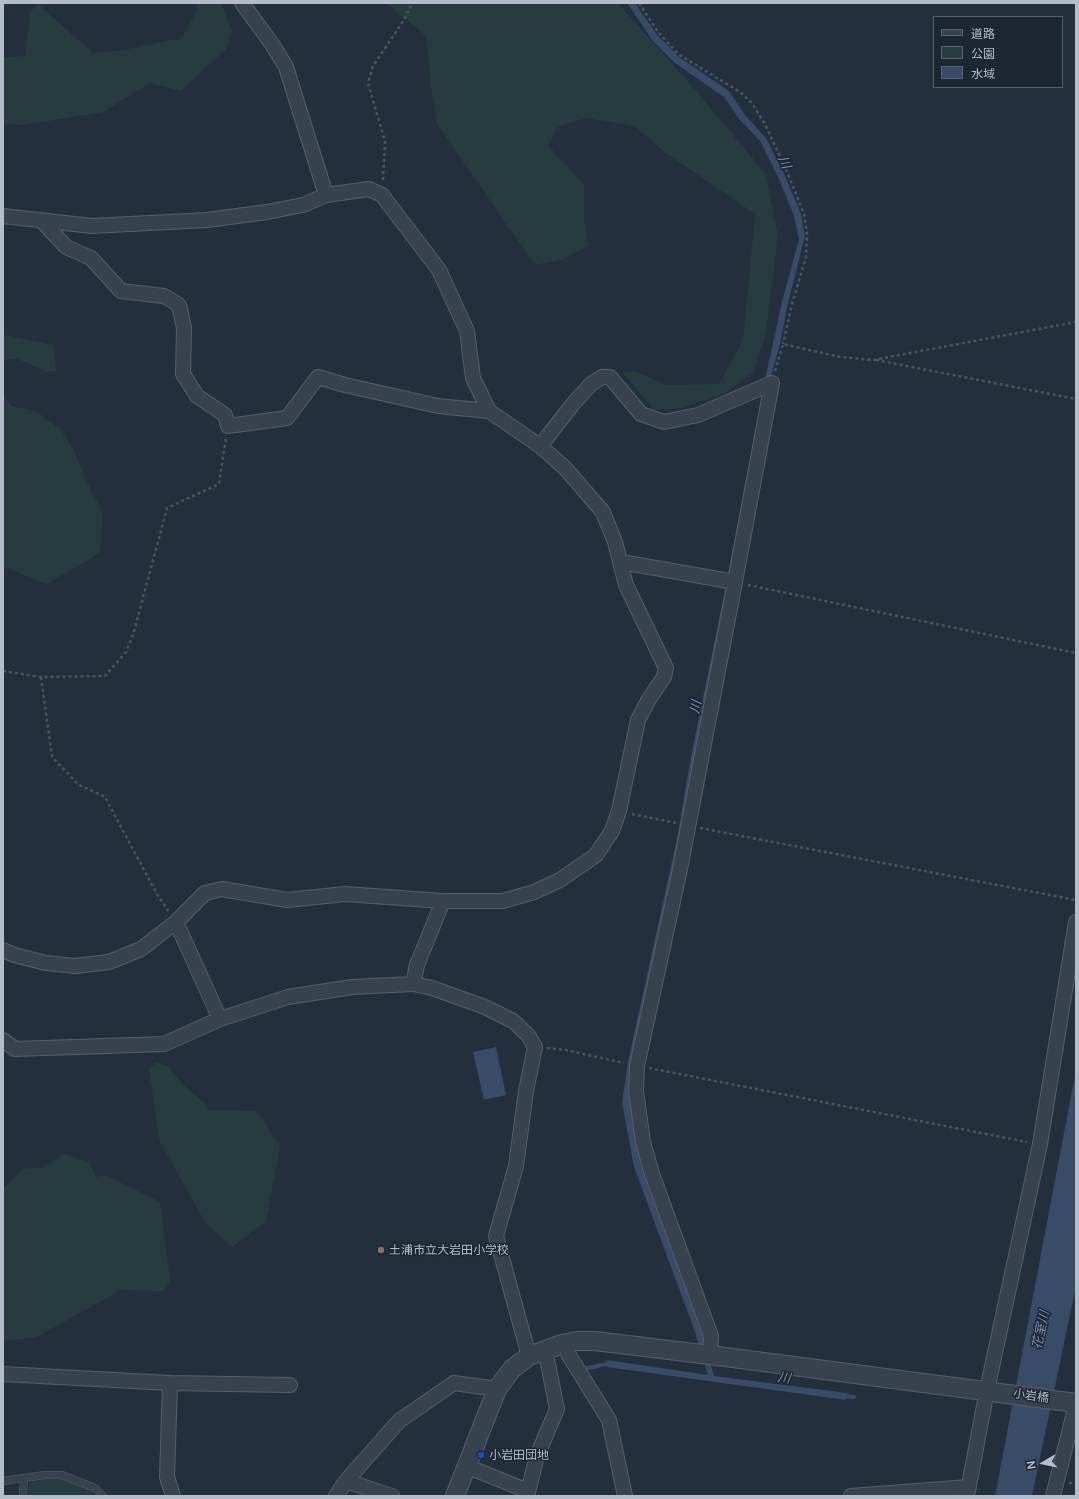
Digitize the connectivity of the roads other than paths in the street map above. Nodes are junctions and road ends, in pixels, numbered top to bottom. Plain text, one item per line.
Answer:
1 (242, 3) edge
2 (326, 195) junction
3 (3, 216) edge
4 (42, 221) junction
5 (489, 411) junction
6 (540, 446) junction
7 (621, 562) junction
8 (736, 582) junction
9 (443, 901) junction
10 (176, 922) junction
11 (1076, 922) edge
12 (3, 950) edge
13 (413, 984) junction
14 (220, 1019) junction
15 (3, 1040) edge
16 (562, 1344) junction
17 (537, 1353) junction
18 (710, 1355) junction
19 (3, 1374) edge
20 (170, 1383) junction
21 (290, 1385) dead end
22 (497, 1389) junction
23 (990, 1391) junction
24 (1074, 1403) edge
25 (466, 1466) junction
26 (24, 1478) junction
27 (3, 1481) edge
28 (346, 1481) junction
29 (968, 1492) edge
30 (528, 1493) edge
31 (23, 1496) edge
32 (103, 1496) edge
33 (173, 1496) edge
34 (336, 1496) edge
35 (392, 1496) edge
36 (455, 1496) edge
37 (625, 1496) edge
38 (851, 1496) edge
39 (1053, 1496) edge

1 - 2 street
2 - 4 street
2 - 5 street
3 - 4 street
4 - 5 street
5 - 6 street
6 - 7 street
6 - 8 street
7 - 8 street
7 - 9 street
8 - 18 street
9 - 10 street
9 - 13 street
10 - 12 street
10 - 14 street
11 - 23 street
13 - 14 street
13 - 17 street
14 - 15 street
16 - 17 street, 小岩橋
16 - 18 street, 小岩橋
16 - 37 street
17 - 22 street
17 - 30 street
18 - 23 street, 小岩橋
19 - 20 street
20 - 21 street
20 - 33 street
22 - 25 street
22 - 28 street
23 - 24 street, 小岩橋
23 - 29 street
24 - 39 street
25 - 30 street
25 - 36 street
26 - 27 lane
26 - 31 lane
26 - 32 lane
28 - 34 street
28 - 35 street
29 - 38 street

